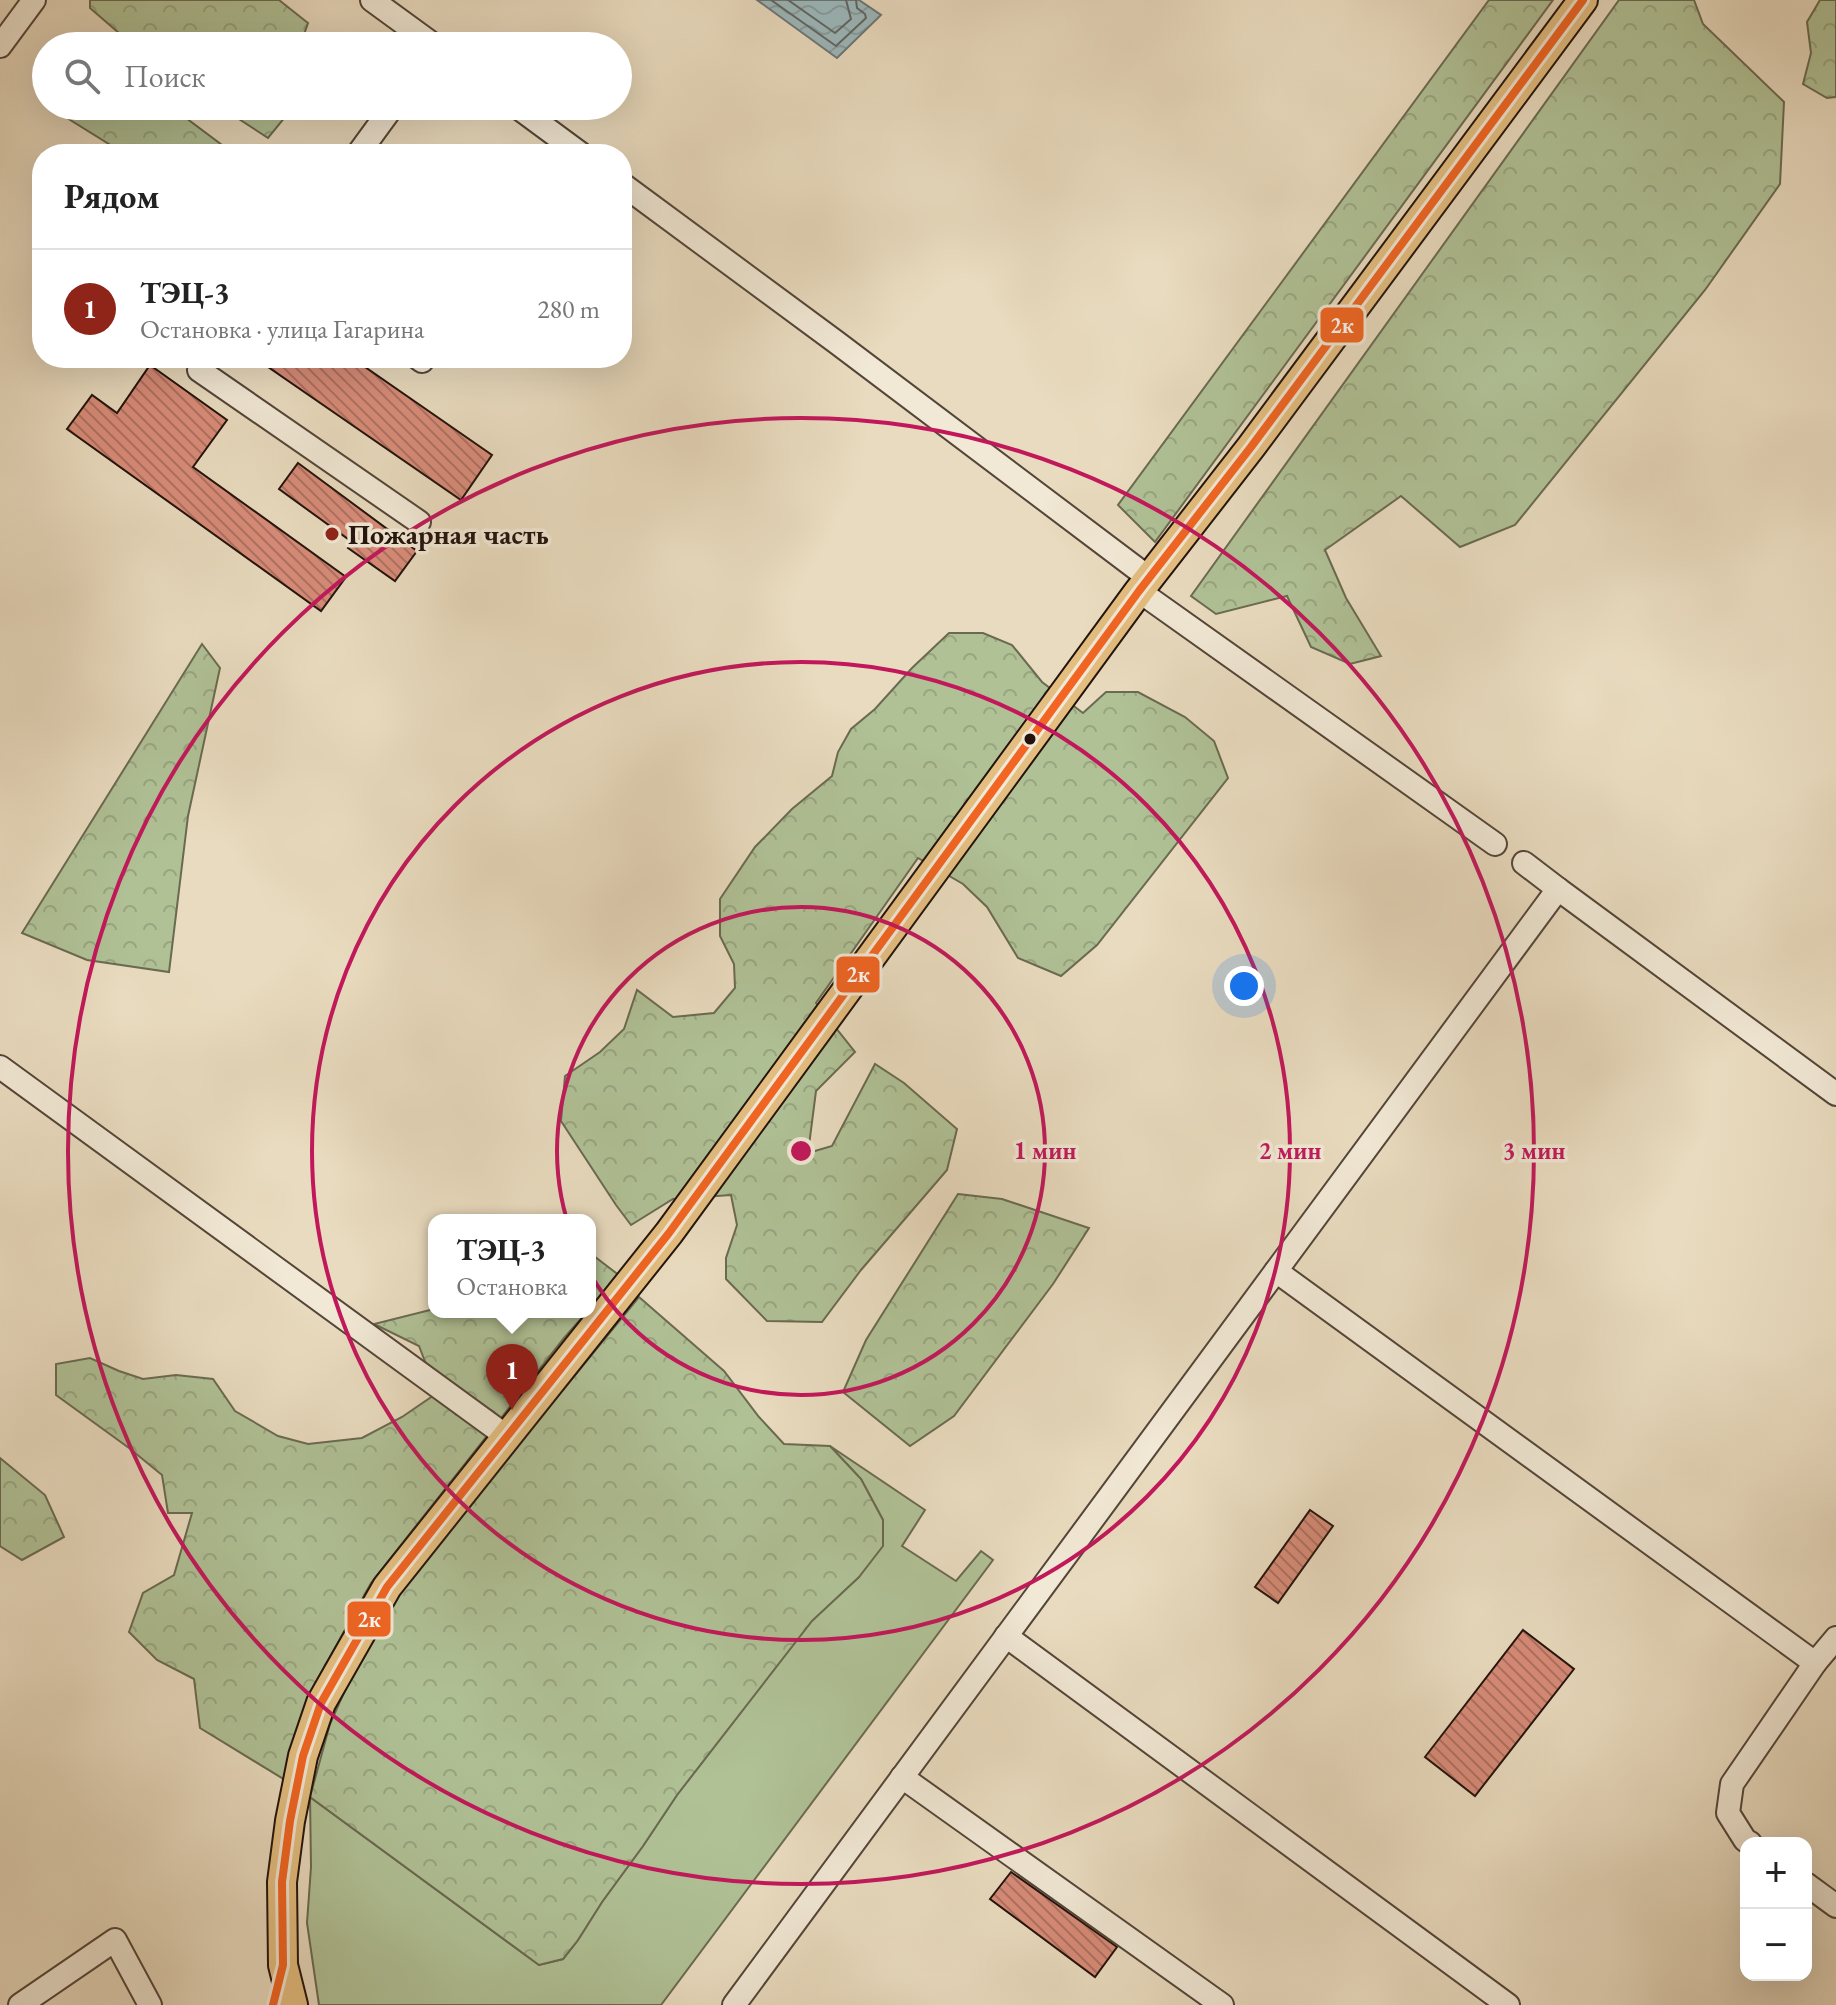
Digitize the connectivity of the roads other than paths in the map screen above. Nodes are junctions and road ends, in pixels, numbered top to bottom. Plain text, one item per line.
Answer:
1 (34, 0) edge
2 (372, 0) edge
3 (1583, 0) edge
4 (416, 32) edge
5 (0, 46) edge
6 (383, 120) edge
7 (534, 120) edge
8 (365, 144) edge
9 (565, 144) edge
10 (632, 191) edge
11 (200, 368) edge
12 (419, 522) dead end
13 (1144, 585) junction
14 (1495, 844) dead end
15 (1524, 863) dead end
16 (1558, 889) junction
17 (0, 1067) edge
18 (1836, 1094) edge
19 (1276, 1271) junction
20 (506, 1436) junction
21 (1006, 1636) junction
22 (1836, 1638) edge
23 (1815, 1663) junction
24 (902, 1777) junction
25 (1743, 1837) edge
26 (1812, 1888) edge
27 (1836, 1906) edge
28 (283, 1965) junction
29 (20, 2005) edge
30 (150, 2005) edge
31 (273, 2005) edge
32 (293, 2005) edge
33 (734, 2005) edge
34 (1222, 2005) edge
35 (1508, 2005) edge

1 - 5 street
2 - 4 street
3 - 13 main road
6 - 8 street
7 - 9 street
10 - 13 street
11 - 12 street
13 - 14 street
13 - 20 main road
15 - 16 street
16 - 18 street
16 - 19 street
17 - 20 street
19 - 21 street
19 - 23 street
20 - 28 main road
21 - 24 street
21 - 35 street
22 - 23 street
23 - 25 street
24 - 33 street
24 - 34 street
26 - 27 street
28 - 31 main road
28 - 32 main road
29 - 30 street

